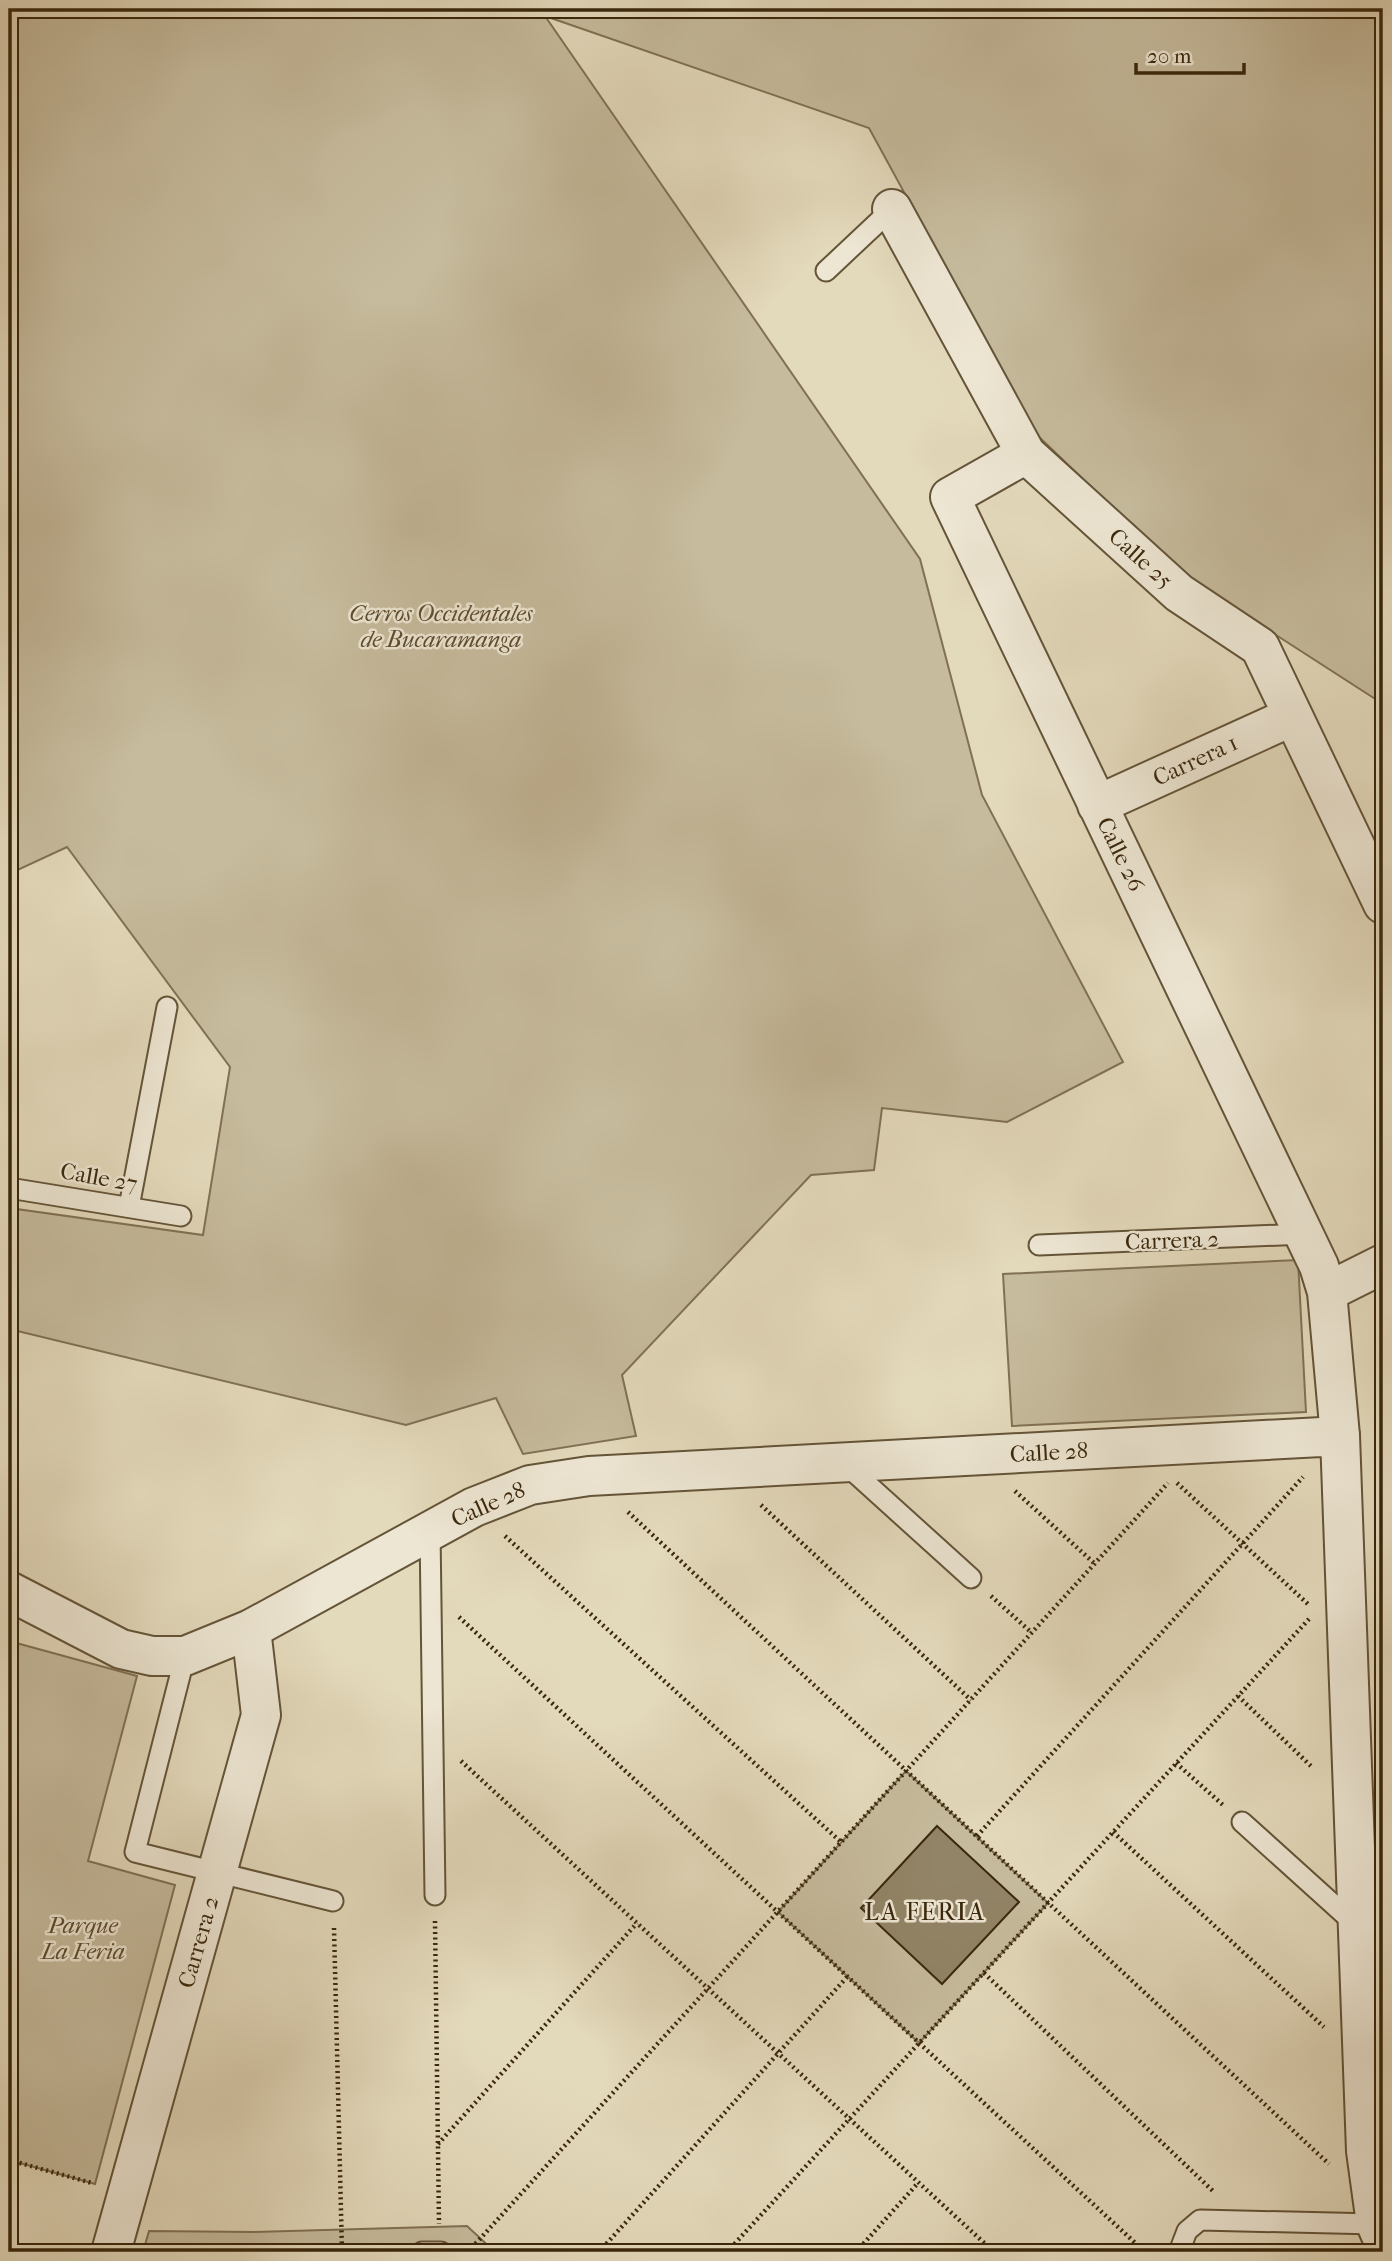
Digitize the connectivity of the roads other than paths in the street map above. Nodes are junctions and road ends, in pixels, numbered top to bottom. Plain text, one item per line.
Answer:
1 (892, 209) joint
2 (827, 271) dead end
3 (1026, 454) junction
4 (1293, 716) junction
5 (1097, 805) junction
6 (1383, 904) edge
7 (167, 1007) dead end
8 (9, 1188) edge
9 (129, 1207) junction
10 (181, 1216) dead end
11 (1305, 1234) junction
12 (1039, 1245) dead end
13 (1383, 1264) edge
14 (1327, 1292) junction
15 (1340, 1436) junction
16 (843, 1463) junction
17 (430, 1531) junction
18 (971, 1578) road end
19 (9, 1591) edge
20 (251, 1629) junction
21 (185, 1656) junction
22 (1242, 1822) road end
23 (218, 1873) junction
24 (435, 1895) road end
25 (333, 1901) road end
26 (1357, 1926) junction
27 (1377, 2222) edge
28 (111, 2252) edge
29 (1179, 2252) edge

1 - 2 lane
1 - 3 street, Calle 25
3 - 4 street, Calle 25
3 - 5 street, Calle 26
4 - 5 street, Carrera 1
4 - 6 street, Calle 25
5 - 11 street, Calle 26
7 - 9 lane
8 - 9 lane, Calle 27
9 - 10 lane, Calle 27
11 - 12 lane, Carrera 2
11 - 14 street, Calle 26
13 - 14 street
14 - 15 street
15 - 16 street, Calle 28
15 - 26 street
16 - 17 street, Calle 28
16 - 18 lane
17 - 20 street, Calle 28
17 - 24 lane
19 - 21 street, Calle 28
20 - 21 street, Calle 28
20 - 23 street, Carrera 2
21 - 23 lane
22 - 26 lane
23 - 25 lane
23 - 28 street, Carrera 2
26 - 27 street
27 - 29 lane

